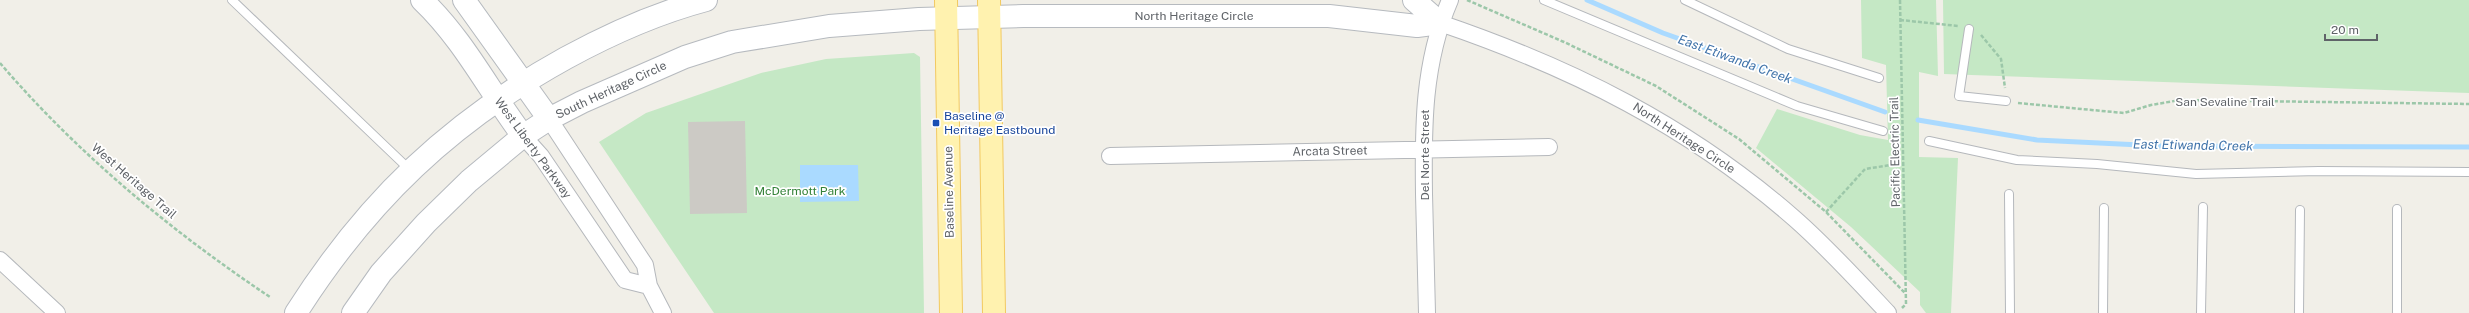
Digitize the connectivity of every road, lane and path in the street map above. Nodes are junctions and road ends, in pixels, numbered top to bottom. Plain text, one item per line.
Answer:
1 (232, 0) edge
2 (422, 0) edge
3 (464, 0) edge
4 (706, 0) edge
5 (1414, 0) edge
6 (1450, 0) edge
7 (1467, 0) edge
8 (1544, 0) edge
9 (1685, 0) edge
10 (1900, 0) edge
11 (946, 9) edge
12 (989, 9) edge
13 (1440, 23) junction
14 (1969, 30) dead end
15 (0, 63) edge
16 (1879, 78) dead end
17 (523, 82) junction
18 (496, 100) junction
19 (2006, 102) joint
20 (2469, 104) edge
21 (549, 119) junction
22 (1883, 131) dead end
23 (523, 136) junction
24 (1929, 141) dead end
25 (1549, 147) dead end
26 (1424, 149) junction
27 (1110, 156) dead end
28 (1904, 163) junction
29 (410, 170) junction
30 (2469, 172) edge
31 (2009, 194) dead end
32 (2203, 207) dead end
33 (2104, 208) dead end
34 (2397, 209) dead end
35 (2300, 210) dead end
36 (1826, 212) junction
37 (0, 260) edge
38 (649, 286) junction
39 (1906, 293) junction
40 (270, 297) dead end
41 (1906, 304) dead end
42 (57, 313) edge
43 (296, 313) edge
44 (353, 313) edge
45 (663, 313) edge
46 (951, 313) edge
47 (994, 313) edge
48 (1427, 313) edge
49 (1888, 313) edge
50 (2010, 313) edge
51 (2103, 313) edge
52 (2201, 313) edge
53 (2299, 313) edge
54 (2398, 313) edge

1 - 29 lane
2 - 18 street, West Liberty Parkway
3 - 17 street
4 - 17 street
5 - 13 street, North Heritage Circle
6 - 13 street, Del Norte Street
7 - 36 path
8 - 22 lane
9 - 16 lane
10 - 28 path, Pacific Electric Trail
11 - 12 street, North Heritage Circle
11 - 21 street, South Heritage Circle
11 - 46 main road, Baseline Avenue
12 - 13 street, North Heritage Circle
12 - 47 main road
13 - 26 street, Del Norte Street
13 - 49 street, North Heritage Circle
14 - 19 lane
15 - 40 path, West Heritage Trail
17 - 18 street
17 - 21 street
18 - 23 street, West Liberty Parkway
18 - 29 street
19 - 20 path, San Sevaline Trail
21 - 23 street, South Heritage Circle
21 - 38 street
23 - 38 street, West Liberty Parkway
23 - 44 street, South Heritage Circle
24 - 30 lane
25 - 26 street, Arcata Street
26 - 27 street, Arcata Street
26 - 48 street, Del Norte Street
28 - 36 path
28 - 39 path, Pacific Electric Trail
29 - 43 street
31 - 50 lane
32 - 52 lane
33 - 51 lane
34 - 54 lane
35 - 53 lane
36 - 39 path
37 - 42 street
38 - 45 street
39 - 41 path, Pacific Electric Trail

